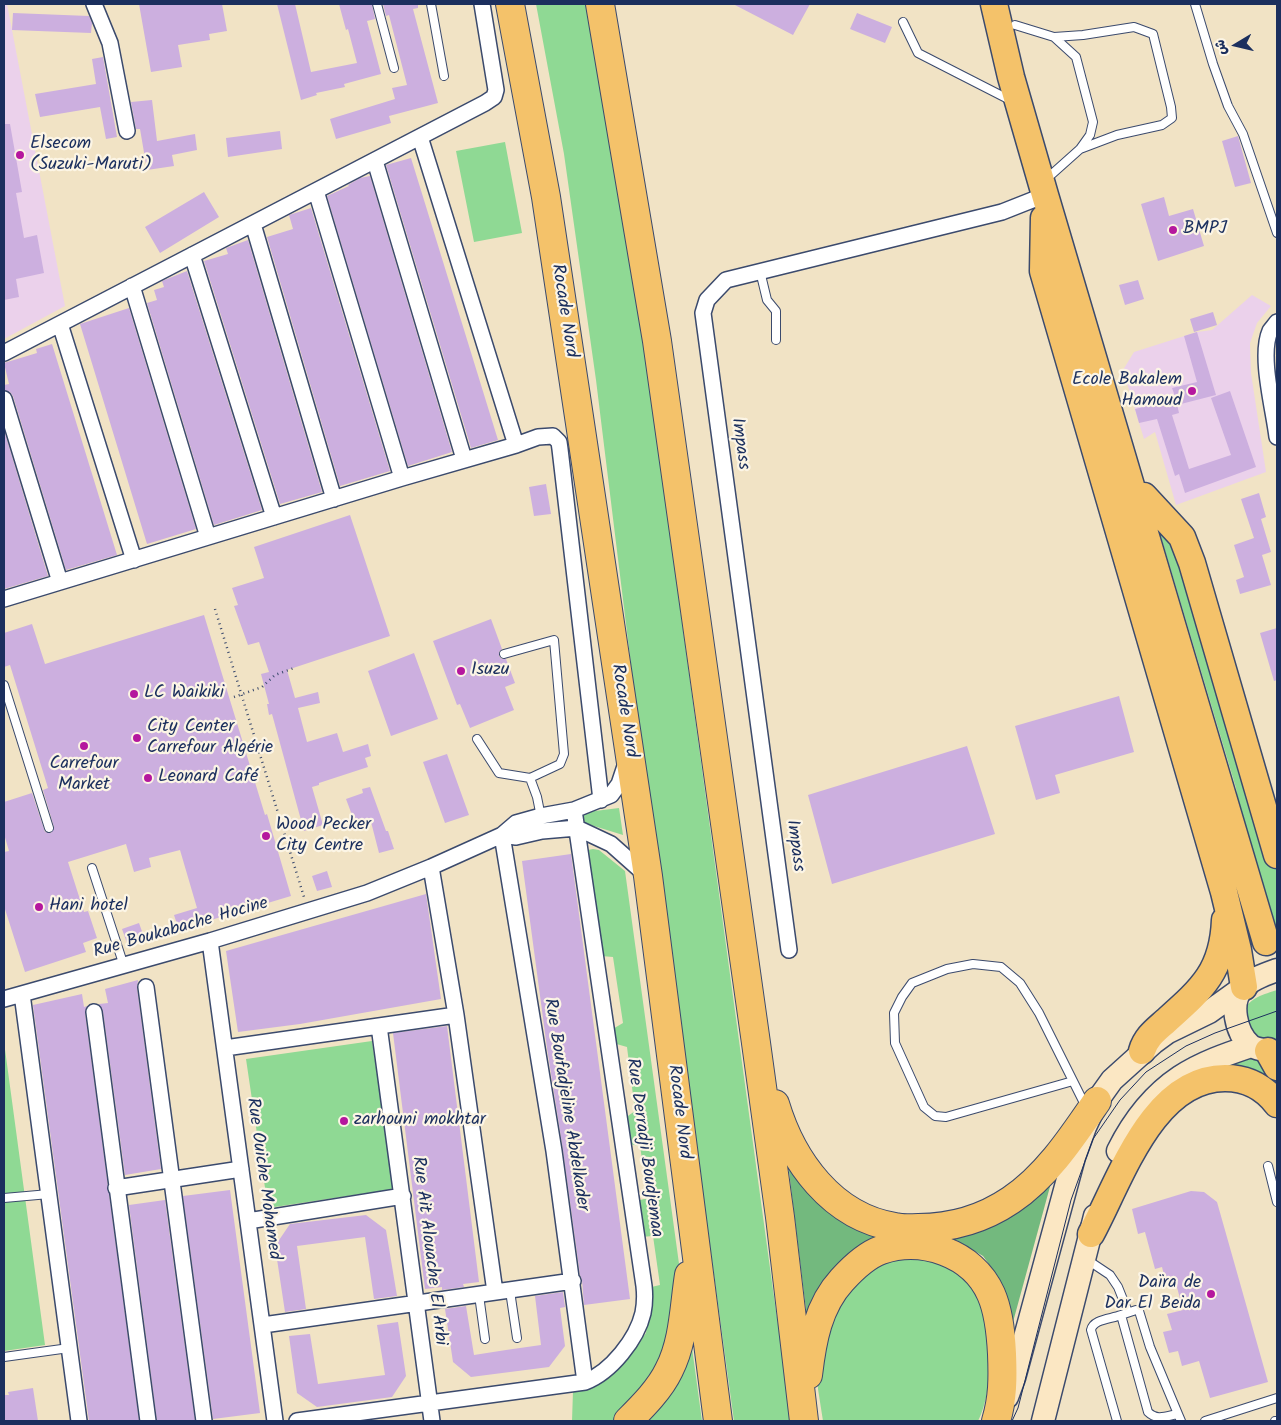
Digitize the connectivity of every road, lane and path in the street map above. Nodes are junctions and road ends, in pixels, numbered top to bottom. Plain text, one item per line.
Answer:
1 (94, 4) edge
2 (377, 4) edge
3 (431, 4) edge
4 (482, 4) edge
5 (504, 4) edge
6 (510, 4) edge
7 (600, 4) edge
8 (994, 4) edge
9 (1195, 4) edge
10 (1012, 14) edge
11 (903, 22) dead end
12 (516, 33) junction
13 (1054, 37) junction
14 (394, 68) dead end
15 (444, 76) dead end
16 (1020, 105) junction
17 (128, 131) dead end
18 (420, 137) junction
19 (1080, 149) junction
20 (375, 162) junction
21 (1048, 185) junction
22 (316, 191) junction
23 (253, 224) junction
24 (1277, 233) edge
25 (192, 255) junction
26 (760, 271) junction
27 (132, 286) junction
28 (1277, 322) edge
29 (60, 324) junction
30 (776, 340) dead end
31 (4, 353) edge
32 (4, 399) edge
33 (1277, 430) edge
34 (516, 445) junction
35 (464, 459) junction
36 (402, 478) junction
37 (1144, 496) junction
38 (334, 498) junction
39 (274, 517) junction
40 (208, 537) junction
41 (134, 560) junction
42 (60, 582) junction
43 (4, 599) edge
44 (215, 609) dead end
45 (504, 654) dead end
46 (294, 668) dead end
47 (4, 685) edge
48 (241, 695) junction
49 (234, 697) dead end
50 (477, 739) dead end
51 (627, 739) junction
52 (530, 778) junction
53 (600, 800) junction
54 (574, 810) junction
55 (541, 816) junction
56 (49, 828) dead end
57 (576, 828) junction
58 (542, 832) junction
59 (502, 834) junction
60 (1277, 855) edge
61 (431, 867) junction
62 (92, 868) dead end
63 (648, 876) junction
64 (1224, 892) junction
65 (308, 911) junction
66 (210, 942) junction
67 (1272, 945) edge
68 (790, 950) dead end
69 (1238, 950) junction
70 (124, 966) junction
71 (1277, 970) edge
72 (146, 987) dead end
73 (1242, 988) junction
74 (22, 994) junction
75 (4, 999) edge
76 (94, 1012) dead end
77 (456, 1015) junction
78 (379, 1026) junction
79 (756, 1043) junction
80 (225, 1048) junction
81 (1142, 1051) junction
82 (1268, 1054) edge
83 (1073, 1081) junction
84 (1277, 1104) edge
85 (1093, 1107) junction
86 (1268, 1166) dead end
87 (241, 1169) junction
88 (172, 1179) junction
89 (116, 1188) junction
90 (48, 1194) junction
91 (403, 1196) junction
92 (4, 1198) edge
93 (1277, 1202) edge
94 (248, 1221) junction
95 (695, 1241) junction
96 (1088, 1246) junction
97 (573, 1282) junction
98 (503, 1291) junction
99 (479, 1295) junction
100 (415, 1304) junction
101 (1125, 1313) junction
102 (263, 1325) junction
103 (517, 1338) dead end
104 (485, 1339) dead end
105 (69, 1348) junction
106 (4, 1357) edge
107 (585, 1382) junction
108 (1277, 1398) edge
109 (430, 1404) junction
110 (1179, 1417) edge
111 (804, 1420) edge
112 (79, 1421) edge
113 (148, 1421) edge
114 (204, 1421) edge
115 (275, 1421) edge
116 (297, 1421) edge
117 (432, 1421) edge
118 (628, 1421) edge
119 (718, 1421) edge
120 (997, 1421) edge
121 (1043, 1421) edge
122 (1117, 1421) edge
123 (1205, 1421) edge

1 - 17 street
2 - 14 lane
3 - 15 lane
4 - 18 street
5 - 12 highway
6 - 12 highway, Rocade Nord
7 - 79 highway
8 - 16 highway
9 - 24 lane
10 - 13 lane
10 - 21 highway
11 - 16 lane
12 - 51 highway, Rocade Nord
13 - 19 lane
13 - 19 lane
16 - 21 highway
18 - 20 street
18 - 34 street
19 - 21 lane
20 - 22 street
20 - 35 street
21 - 26 street, Impass
21 - 37 highway
21 - 64 highway
21 - 67 highway
22 - 23 street
22 - 36 street
23 - 25 street
23 - 38 street
25 - 27 street
25 - 39 street
26 - 30 lane
26 - 68 street, Impass
27 - 29 street
27 - 40 street
28 - 33 street
29 - 31 street
29 - 41 street
32 - 42 street
34 - 35 street
34 - 53 street
35 - 36 street
36 - 38 street
37 - 60 highway
37 - 67 highway
38 - 39 street
39 - 40 street
40 - 41 street
41 - 42 street
42 - 43 street
44 - 48 path
45 - 52 lane
46 - 48 path
47 - 56 lane
48 - 49 path
48 - 65 path
50 - 52 lane
51 - 53 street
51 - 63 highway, Rocade Nord
52 - 55 lane
53 - 54 street
54 - 55 street
54 - 57 street, Rue Derradji Boudjemaa
55 - 58 lane
55 - 59 street
57 - 58 street
57 - 63 street
57 - 107 street, Rue Derradji Boudjemaa
58 - 59 street
59 - 61 street
59 - 97 street, Rue Boufadjeline Abdelkader
61 - 65 street, Rue Boukabache Hocine
61 - 77 street
62 - 70 lane
63 - 95 highway, Rocade Nord
64 - 69 highway
64 - 81 highway
65 - 66 street, Rue Boukabache Hocine
66 - 70 street, Rue Boukabache Hocine
66 - 80 street, Rue Ouiche Mohamed
67 - 69 highway
69 - 73 highway
70 - 74 street, Rue Boukabache Hocine
71 - 73 main road
72 - 88 street
73 - 81 main road
73 - 82 main road
74 - 75 street, Rue Boukabache Hocine
74 - 90 street
76 - 89 street
77 - 78 street
77 - 98 street
78 - 80 street
78 - 91 street, Rue Ait Alouache El Arbi
79 - 85 highway
79 - 111 highway
80 - 87 street, Rue Ouiche Mohamed
81 - 85 main road
82 - 96 main road
83 - 83 lane
83 - 85 lane
84 - 96 highway
85 - 120 main road
86 - 93 lane
87 - 88 street
87 - 94 street, Rue Ouiche Mohamed
88 - 89 street
88 - 114 street
89 - 113 street
90 - 92 lane
90 - 105 street
91 - 94 street
91 - 100 street, Rue Ait Alouache El Arbi
94 - 102 street, Rue Ouiche Mohamed
95 - 118 highway
95 - 119 highway, Rocade Nord
96 - 101 lane
96 - 121 main road
97 - 98 street
97 - 107 street, Rue Boufadjeline Abdelkader
98 - 99 street
98 - 103 lane
99 - 100 street
99 - 104 lane
100 - 102 street
100 - 109 street, Rue Ait Alouache El Arbi
101 - 110 lane
101 - 110 lane
101 - 122 lane
102 - 115 street, Rue Ouiche Mohamed
105 - 106 lane
105 - 112 street
107 - 109 street, Rue Derradji Boudjemaa
108 - 123 lane
109 - 116 street, Rue Derradji Boudjemaa
109 - 117 street, Rue Ait Alouache El Arbi
111 - 120 highway

